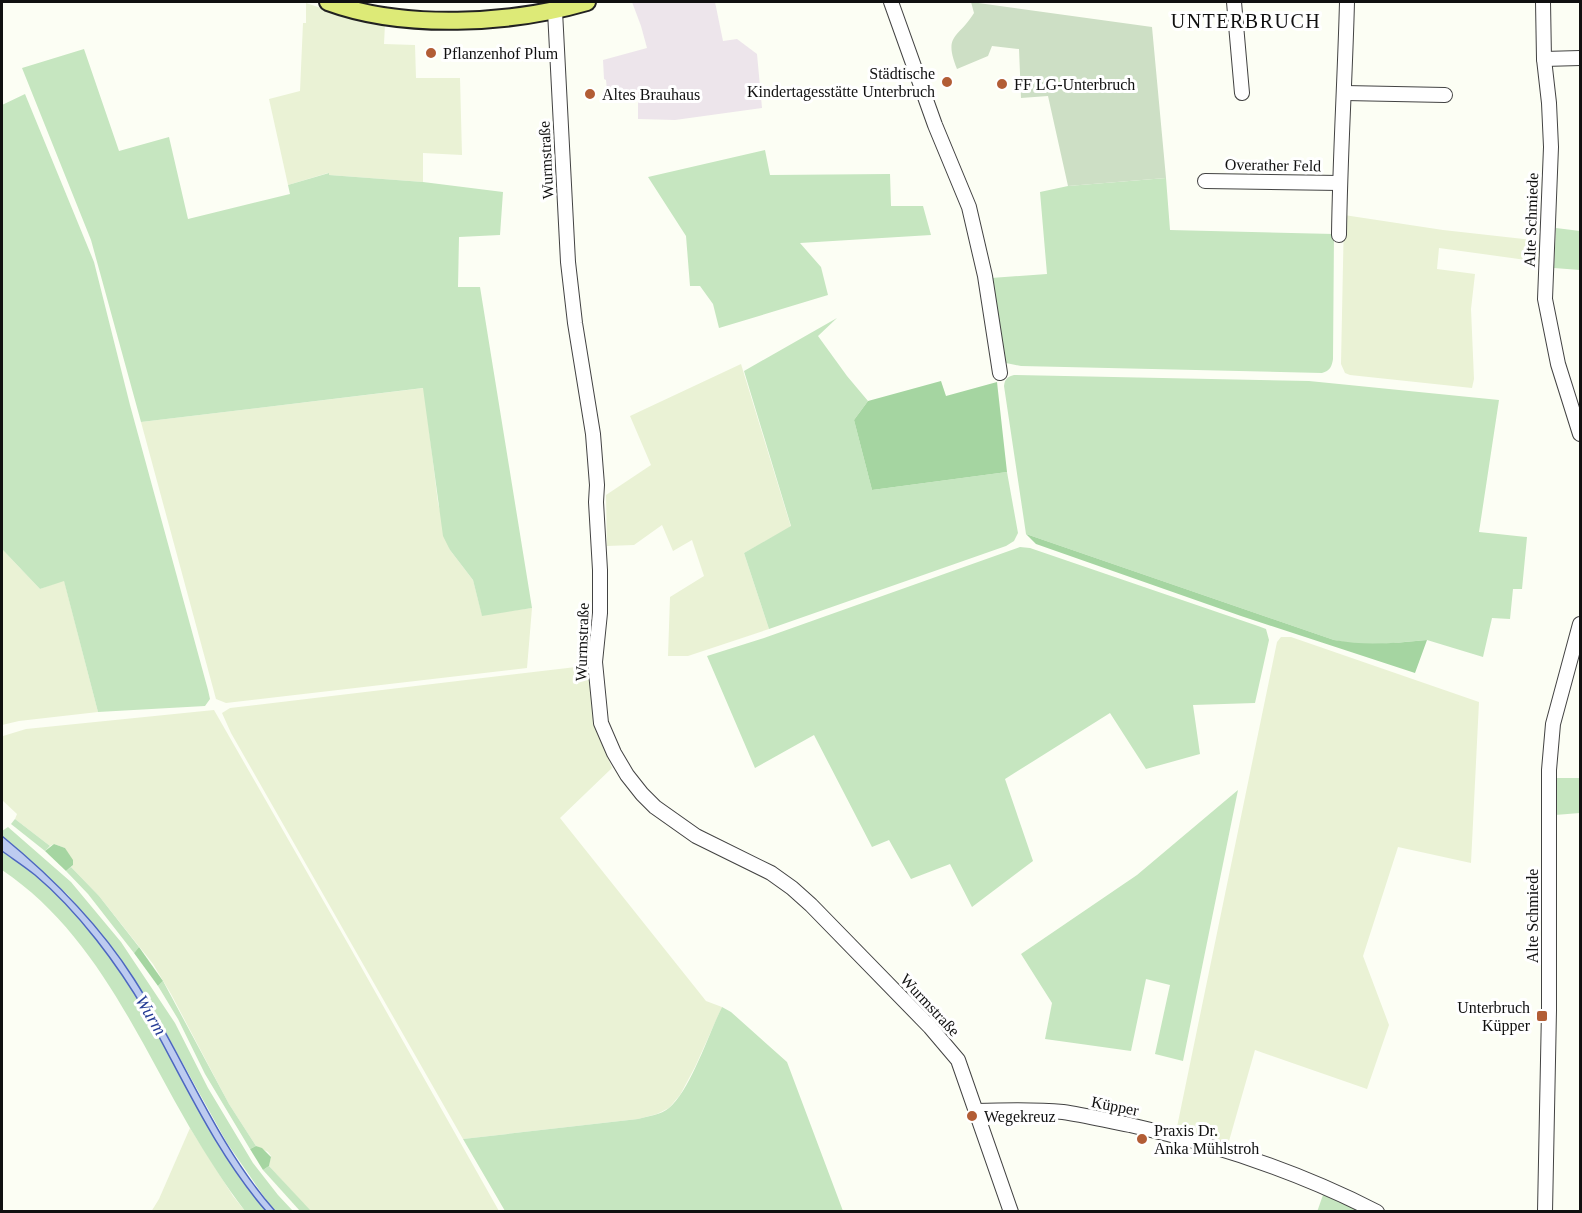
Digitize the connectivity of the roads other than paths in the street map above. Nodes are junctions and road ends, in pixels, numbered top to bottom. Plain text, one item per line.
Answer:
1 (328, 2) edge
2 (587, 2) edge
3 (891, 2) edge
4 (1233, 2) edge
5 (1347, 2) edge
6 (1543, 2) edge
7 (555, 11) junction
8 (1581, 58) edge
9 (1544, 59) junction
10 (1242, 93) dead end
11 (1345, 93) junction
12 (1445, 95) dead end
13 (1205, 181) dead end
14 (1340, 183) junction
15 (1339, 235) dead end
16 (1000, 373) dead end
17 (1581, 434) edge
18 (1581, 624) edge
19 (976, 1111) junction
20 (1011, 1212) edge
21 (1377, 1212) edge
22 (1545, 1212) edge

1 - 7 main road
2 - 7 main road
3 - 16 street
4 - 10 street
5 - 11 street, Overather Feld
6 - 9 street, Alte Schmiede
7 - 19 street, Wurmstraße
8 - 9 street
9 - 17 street, Alte Schmiede
11 - 12 street
11 - 14 street, Overather Feld
13 - 14 street, Overather Feld
14 - 15 street, Overather Feld
18 - 22 street, Alte Schmiede
19 - 20 street, Wurmstraße
19 - 21 street, Küpper

